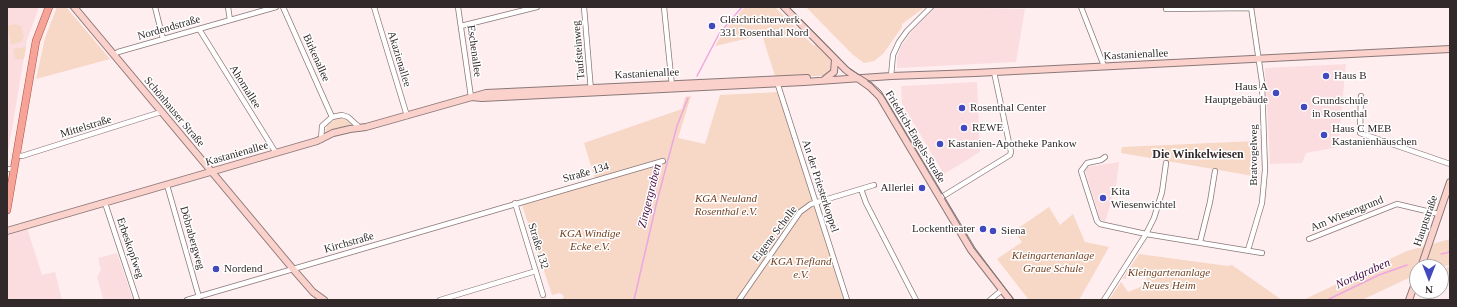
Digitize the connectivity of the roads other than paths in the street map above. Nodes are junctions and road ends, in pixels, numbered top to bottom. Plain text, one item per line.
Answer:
1 (49, 7) edge
2 (74, 7) edge
3 (155, 7) edge
4 (228, 7) edge
5 (276, 7) edge
6 (283, 7) edge
7 (374, 7) edge
8 (458, 7) edge
9 (537, 7) edge
10 (584, 7) edge
11 (664, 7) edge
12 (784, 7) edge
13 (931, 7) edge
14 (1081, 7) edge
15 (1251, 7) edge
16 (1166, 9) dead end
17 (230, 20) junction
18 (461, 26) junction
19 (199, 29) junction
20 (163, 40) junction
21 (1450, 49) edge
22 (114, 55) junction
23 (1259, 58) junction
24 (836, 60) junction
25 (1104, 66) junction
26 (994, 72) junction
27 (891, 76) junction
28 (857, 78) junction
29 (824, 79) junction
30 (777, 81) junction
31 (672, 86) junction
32 (591, 90) junction
33 (1361, 96) dead end
34 (471, 97) junction
35 (161, 112) junction
36 (407, 116) junction
37 (332, 117) junction
38 (360, 128) junction
39 (321, 140) junction
40 (276, 153) junction
41 (17, 155) junction
42 (1105, 157) dead end
43 (663, 161) dead end
44 (1166, 163) dead end
45 (1450, 164) edge
46 (11, 169) edge
47 (1215, 171) dead end
48 (211, 172) junction
49 (1450, 182) edge
50 (167, 185) junction
51 (874, 185) dead end
52 (861, 189) junction
53 (940, 198) junction
54 (105, 203) junction
55 (515, 203) junction
56 (816, 203) junction
57 (7, 210) edge
58 (1439, 214) junction
59 (7, 231) edge
60 (1146, 234) junction
61 (1309, 239) dead end
62 (1200, 242) junction
63 (1248, 250) junction
64 (1262, 253) dead end
65 (1424, 259) edge
66 (293, 269) junction
67 (536, 271) junction
68 (1002, 290) junction
69 (543, 295) dead end
70 (199, 296) junction
71 (137, 300) edge
72 (187, 300) edge
73 (324, 300) edge
74 (440, 300) edge
75 (739, 300) edge
76 (847, 300) edge
77 (916, 300) edge
78 (990, 300) edge
79 (1010, 300) edge
80 (1104, 300) edge

1 - 41 main road
2 - 22 street, Schönhauser Straße
3 - 20 street
4 - 17 street
5 - 17 street, Nordendstraße
6 - 37 street, Birkenallee
7 - 36 street, Akazienallee
8 - 18 street, Eschenallee
9 - 18 street
10 - 32 street, Taufsteinweg
11 - 31 street
12 - 24 street, Friedrich-Engels-Straße
13 - 27 street
14 - 25 street
15 - 16 street
15 - 23 street, Bratvogelweg
17 - 19 street, Nordendstraße
18 - 34 street, Eschenallee
19 - 20 street, Nordendstraße
19 - 40 street, Ahornallee
20 - 22 street, Nordendstraße
21 - 23 street, Kastanienallee
22 - 35 street, Schönhauser Straße
23 - 25 street, Kastanienallee
23 - 63 street, Bratvogelweg
24 - 28 street, Friedrich-Engels-Straße
24 - 29 street
25 - 26 street, Kastanienallee
26 - 27 street, Kastanienallee
26 - 53 street, Friedrich-Engels-Straße
27 - 28 street, Kastanienallee
28 - 29 street, Kastanienallee
28 - 53 street, Friedrich-Engels-Straße
29 - 30 street, Kastanienallee
30 - 31 street, Kastanienallee
30 - 56 street, An der Priesterkoppel
31 - 32 street, Kastanienallee
32 - 34 street, Kastanienallee
33 - 45 street
34 - 36 street, Kastanienallee
35 - 41 street, Mittelstraße
35 - 48 street, Schönhauser Straße
36 - 38 street, Kastanienallee
37 - 38 street
37 - 39 street
38 - 39 street, Kastanienallee
39 - 40 street, Kastanienallee
40 - 48 street, Kastanienallee
41 - 46 main road
42 - 60 street
43 - 55 street, Straße 134
44 - 60 street
46 - 57 main road
47 - 62 street
48 - 50 street, Kastanienallee
48 - 66 street, Schönhauser Straße
49 - 58 street, Hauptstraße
50 - 54 street, Kastanienallee
50 - 70 street, Döbrabergweg
51 - 52 street, Eigene Scholle
52 - 56 street, Eigene Scholle
52 - 77 street
53 - 68 street, Friedrich-Engels-Straße
54 - 59 street, Kastanienallee
54 - 71 street, Erbeskopfweg
55 - 66 street, Kirchstraße
55 - 67 street, Straße 132
56 - 75 street, Eigene Scholle
56 - 76 street, An der Priesterkoppel
58 - 61 street, Am Wiesengrund
58 - 65 street, Hauptstraße
60 - 62 street
60 - 80 street
62 - 63 street
63 - 64 street
66 - 70 street, Kirchstraße
66 - 73 street, Schönhauser Straße
67 - 69 street, Straße 132
67 - 74 street
68 - 78 street
68 - 79 street, Friedrich-Engels-Straße
70 - 72 street, Kirchstraße

